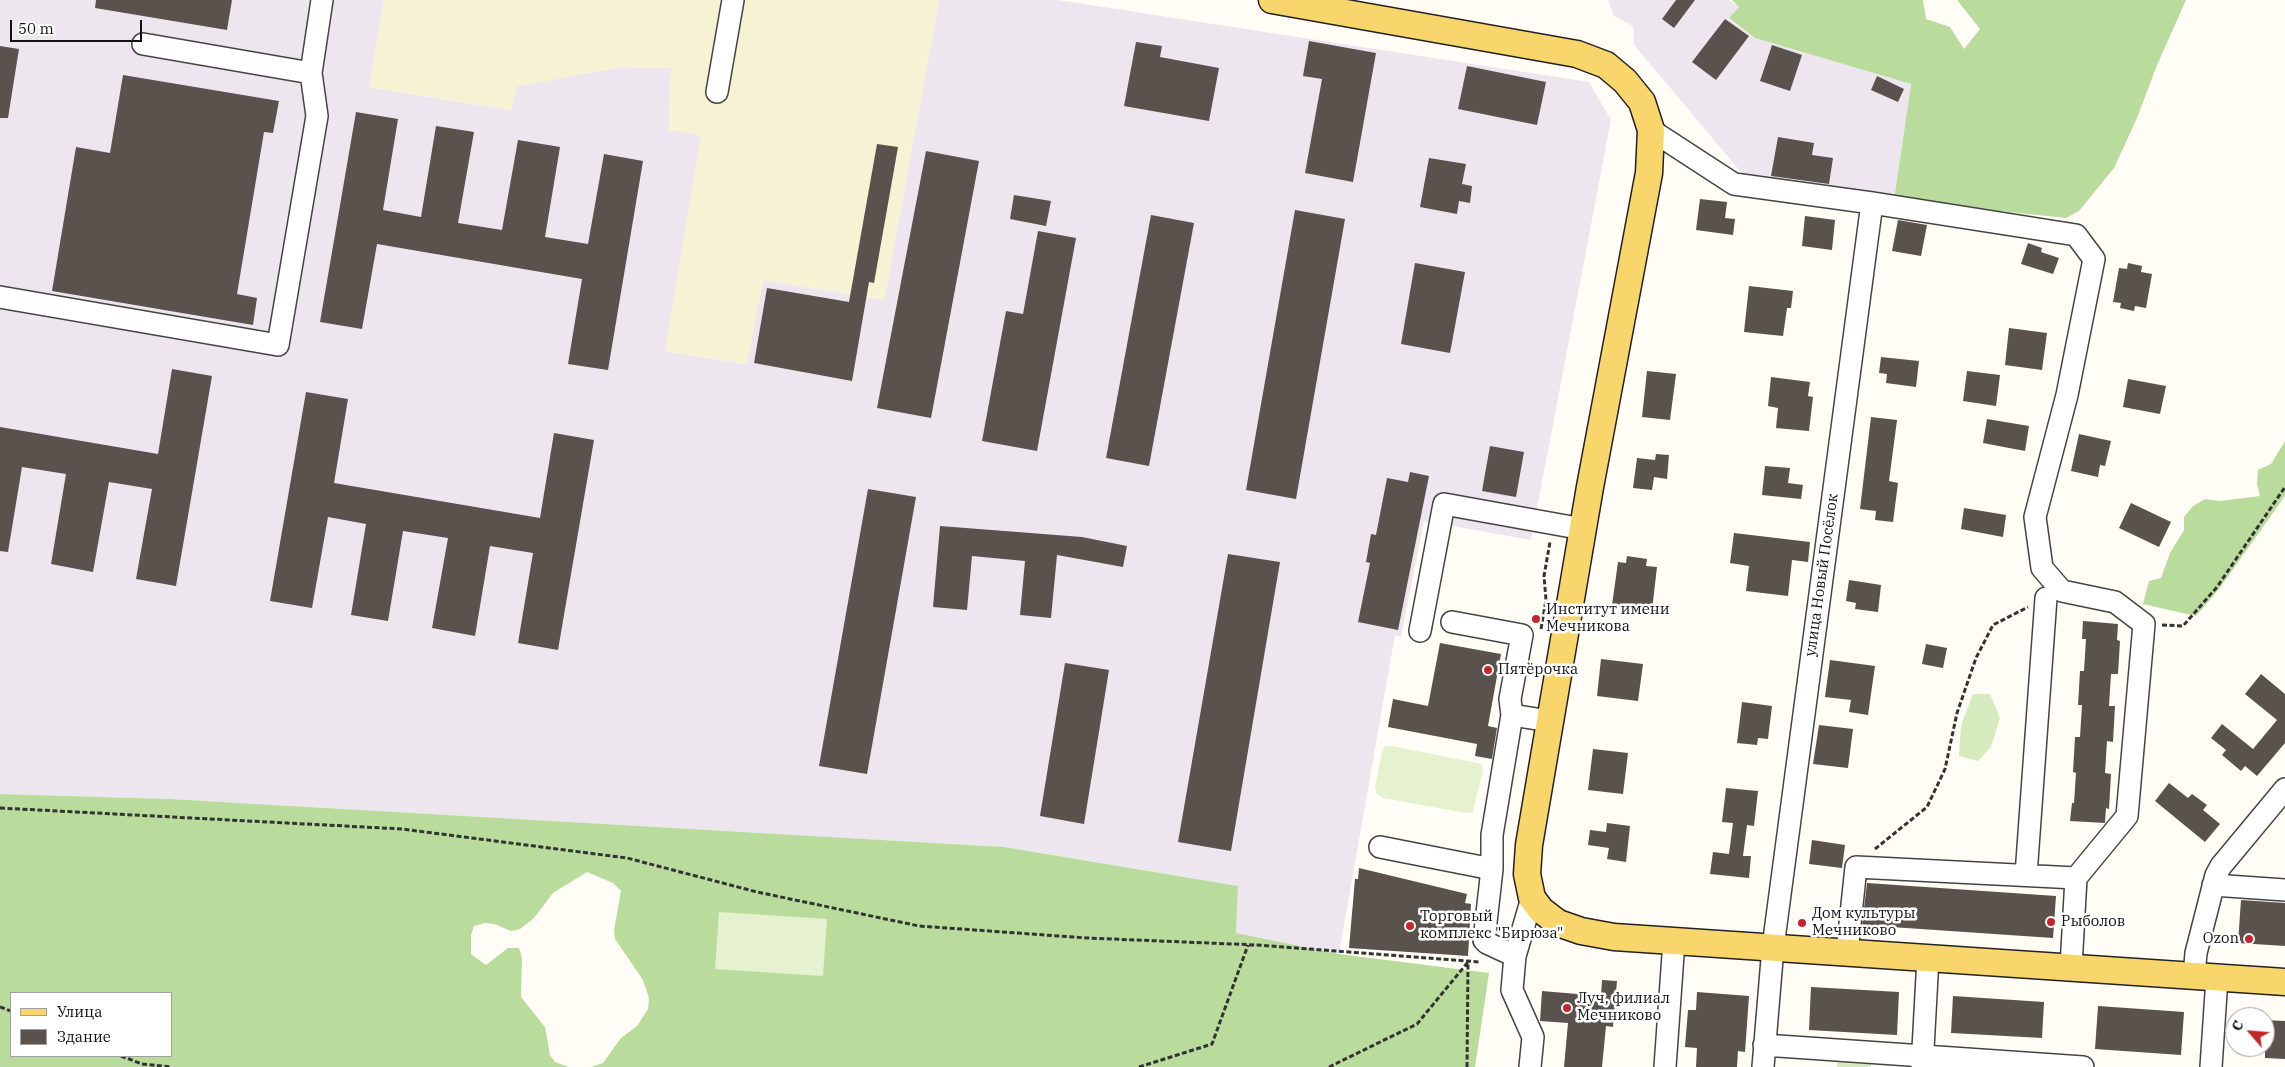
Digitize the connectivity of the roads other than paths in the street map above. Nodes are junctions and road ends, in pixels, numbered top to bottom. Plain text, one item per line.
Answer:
1 (322, 0) edge
2 (733, 0) edge
3 (1272, 0) edge
4 (143, 44) dead end
5 (311, 73) junction
6 (717, 92) dead end
7 (1651, 130) junction
8 (1872, 203) junction
9 (0, 297) edge
10 (1583, 529) junction
11 (2046, 598) road end
12 (1452, 622) dead end
13 (1420, 631) dead end
14 (1512, 715) junction
15 (1549, 721) junction
16 (2285, 789) edge
17 (1380, 846) dead end
18 (1492, 869) junction
19 (2026, 875) junction
20 (2076, 878) junction
21 (2213, 885) junction
22 (2285, 890) edge
23 (1532, 898) junction
24 (1674, 941) junction
25 (1773, 947) junction
26 (1507, 952) junction
27 (1847, 952) junction
28 (1928, 958) junction
29 (2071, 968) junction
30 (2205, 977) junction
31 (2285, 982) edge
32 (1764, 1045) junction
33 (1922, 1061) edge
34 (1530, 1067) edge
35 (1665, 1067) edge
36 (1763, 1067) edge
37 (2083, 1067) edge
38 (2211, 1067) edge

1 - 5 street
2 - 6 street
3 - 7 main road
4 - 5 street
5 - 9 street
7 - 8 street
7 - 10 main road
8 - 20 street
8 - 25 street, улица Новый Посёлок
10 - 13 street
10 - 15 main road
11 - 19 street
12 - 14 street
14 - 15 street
14 - 18 street
15 - 23 main road
16 - 21 street
17 - 18 street
18 - 26 street
19 - 20 street
19 - 27 street
20 - 29 street
21 - 22 street
21 - 30 street
23 - 24 main road
23 - 26 street
24 - 25 main road
24 - 35 street
25 - 27 main road
25 - 32 street, улица Новый Посёлок
26 - 34 street
27 - 28 main road
28 - 29 main road
28 - 33 street
29 - 30 main road
30 - 31 main road
30 - 38 street
32 - 33 street
32 - 36 street, улица Новый Посёлок
33 - 37 street

